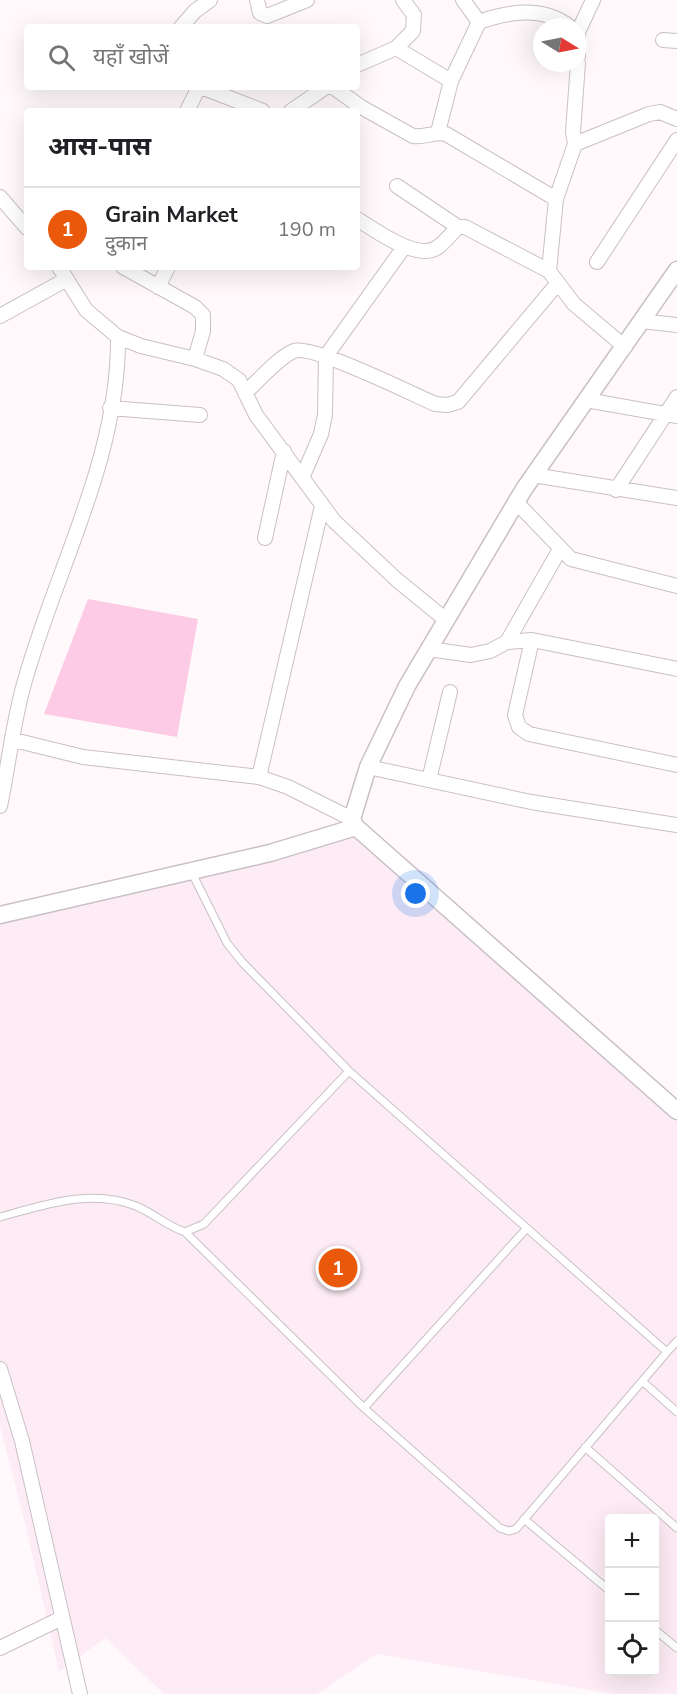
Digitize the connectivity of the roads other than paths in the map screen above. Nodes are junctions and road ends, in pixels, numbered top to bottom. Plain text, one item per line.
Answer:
1 (210, 0) edge
2 (256, 0) edge
3 (307, 0) edge
4 (403, 0) edge
5 (463, 0) edge
6 (593, 0) edge
7 (555, 18) edge
8 (585, 18) edge
9 (479, 22) junction
10 (184, 24) edge
11 (396, 48) junction
12 (360, 64) edge
13 (577, 72) edge
14 (451, 81) junction
15 (198, 90) edge
16 (208, 90) edge
17 (322, 90) edge
18 (337, 90) edge
19 (189, 108) edge
20 (255, 108) edge
21 (295, 108) edge
22 (677, 119) edge
23 (438, 132) junction
24 (677, 140) edge
25 (575, 144) junction
26 (398, 186) dead end
27 (0, 197) edge
28 (556, 199) junction
29 (360, 221) edge
30 (24, 225) edge
31 (458, 227) junction
32 (404, 247) junction
33 (597, 262) dead end
34 (128, 270) edge
35 (166, 270) edge
36 (677, 270) edge
37 (549, 271) junction
38 (63, 273) edge
39 (557, 284) junction
40 (158, 287) junction
41 (0, 316) edge
42 (641, 321) junction
43 (677, 325) edge
44 (118, 337) junction
45 (625, 347) junction
46 (326, 356) junction
47 (195, 359) junction
48 (245, 393) junction
49 (677, 397) edge
50 (586, 400) junction
51 (111, 408) junction
52 (200, 415) dead end
53 (672, 415) edge
54 (284, 450) junction
55 (533, 475) junction
56 (302, 478) junction
57 (616, 490) junction
58 (677, 498) edge
59 (517, 503) junction
60 (322, 506) junction
61 (265, 538) dead end
62 (560, 549) junction
63 (677, 586) edge
64 (446, 620) junction
65 (531, 640) junction
66 (507, 642) junction
67 (429, 649) junction
68 (677, 669) edge
69 (450, 692) dead end
70 (14, 740) junction
71 (677, 765) edge
72 (368, 767) junction
73 (259, 777) junction
74 (429, 780) junction
75 (0, 806) edge
76 (354, 823) junction
77 (677, 825) edge
78 (191, 871) junction
79 (0, 915) edge
80 (349, 1071) junction
81 (677, 1111) edge
82 (0, 1217) edge
83 (526, 1229) junction
84 (185, 1232) junction
85 (677, 1341) edge
86 (668, 1352) junction
87 (0, 1369) edge
88 (642, 1381) junction
89 (364, 1408) junction
90 (677, 1412) edge
91 (585, 1447) junction
92 (524, 1519) junction
93 (677, 1528) edge
94 (605, 1588) edge
95 (62, 1618) junction
96 (659, 1633) edge
97 (0, 1648) edge
98 (677, 1648) edge
99 (80, 1694) edge

1 - 10 street
2 - 3 street
4 - 11 street
5 - 9 street
6 - 8 street
7 - 9 street
9 - 14 street
11 - 12 street
11 - 14 street
13 - 25 street
14 - 23 street
15 - 19 street
16 - 20 street
17 - 21 street
18 - 23 street
22 - 25 street
23 - 28 street
24 - 33 street
25 - 28 street
26 - 31 street
27 - 30 street
28 - 37 street
29 - 32 street
31 - 32 street
31 - 37 street
32 - 46 street
34 - 40 street
35 - 40 street
36 - 42 street
37 - 39 street
38 - 41 street
38 - 44 street
39 - 45 street
39 - 46 street
40 - 47 street
42 - 43 street
42 - 45 street
44 - 47 street
44 - 51 street
45 - 50 street
46 - 48 street
46 - 56 street
47 - 48 street
48 - 54 street
49 - 53 street
50 - 53 street
50 - 55 street
51 - 52 street
51 - 70 street
53 - 57 street
54 - 56 street
54 - 61 street
55 - 57 street
55 - 59 street
56 - 60 street
57 - 58 street
59 - 62 street
59 - 64 street
60 - 64 street
60 - 73 street
62 - 63 street
62 - 66 street
64 - 67 street
65 - 66 street
65 - 68 street
65 - 71 street
66 - 67 street
67 - 72 street
69 - 74 street
70 - 73 street
70 - 75 street
72 - 74 street
72 - 76 street
73 - 76 street
74 - 77 street
76 - 78 street
76 - 81 street
78 - 79 street
78 - 80 lane
80 - 83 lane
80 - 84 lane
82 - 84 lane
83 - 86 lane
83 - 89 lane
84 - 89 lane
85 - 86 lane
86 - 88 lane
87 - 95 street
88 - 90 lane
88 - 91 lane
89 - 92 lane
91 - 92 lane
91 - 93 lane
92 - 94 lane
95 - 97 street
95 - 99 street
96 - 98 lane

